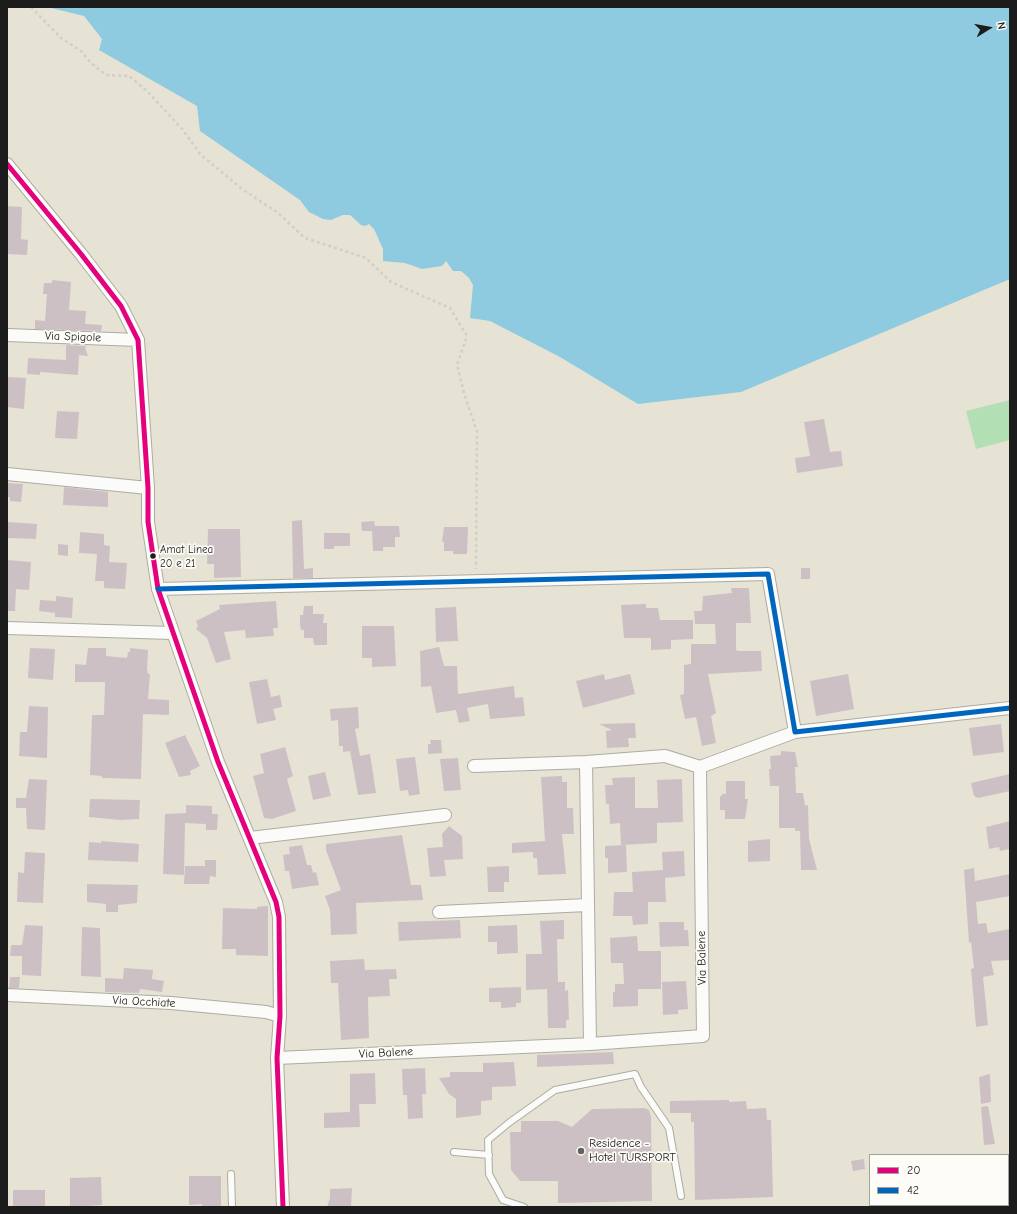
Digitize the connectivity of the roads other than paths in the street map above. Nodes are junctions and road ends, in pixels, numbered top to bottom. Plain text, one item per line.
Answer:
1 (7, 164) edge
2 (7, 334) edge
3 (138, 340) junction
4 (7, 474) edge
5 (148, 488) junction
6 (158, 589) junction
7 (7, 628) edge
8 (172, 633) junction
9 (1010, 708) edge
10 (795, 732) junction
11 (586, 762) junction
12 (474, 766) dead end
13 (700, 767) junction
14 (445, 816) dead end
15 (250, 838) junction
16 (587, 905) junction
17 (439, 912) dead end
18 (7, 995) edge
19 (280, 1016) junction
20 (590, 1044) junction
21 (277, 1058) junction
22 (454, 1152) dead end
23 (489, 1155) junction
24 (232, 1174) dead end
25 (681, 1196) dead end
26 (232, 1207) edge
27 (282, 1207) edge
28 (524, 1207) edge

1 - 3 street
2 - 3 street, Via Spigole
3 - 5 street
4 - 5 street
5 - 6 street
6 - 8 street
6 - 10 street
7 - 8 street
8 - 15 street
9 - 10 street
10 - 13 street
11 - 12 street
11 - 13 street
11 - 16 street
13 - 20 street, Via Balene
14 - 15 street
15 - 19 street
16 - 17 street
16 - 20 street
18 - 19 street, Via Occhiate
19 - 21 street
20 - 21 street, Via Balene
21 - 27 street
22 - 23 lane
23 - 25 lane
23 - 28 lane
24 - 26 lane

